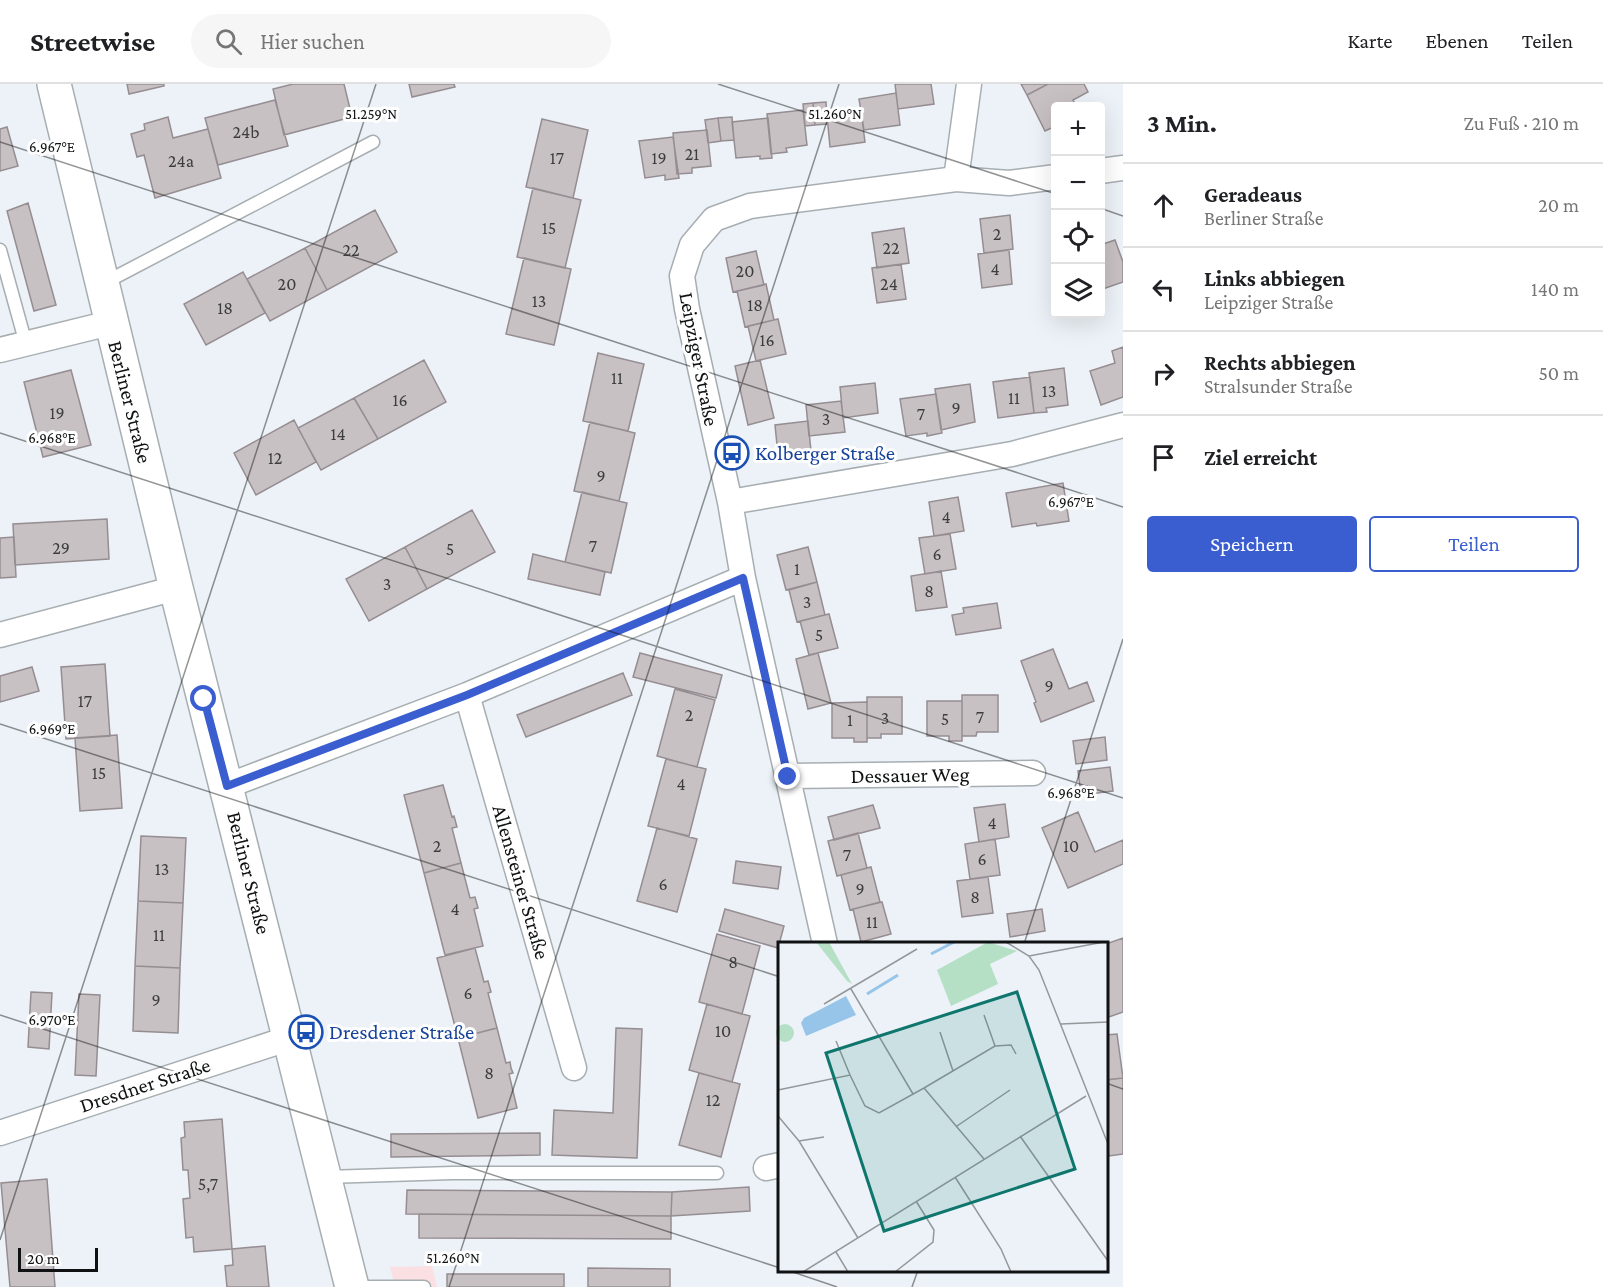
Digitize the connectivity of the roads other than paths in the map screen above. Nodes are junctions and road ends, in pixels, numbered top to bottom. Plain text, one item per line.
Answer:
1 (54, 84) edge
2 (969, 84) edge
3 (373, 142) dead end
4 (1123, 168) edge
5 (1105, 170) edge
6 (1051, 178) edge
7 (956, 179) junction
8 (0, 250) edge
9 (101, 285) junction
10 (110, 323) junction
11 (26, 344) junction
12 (0, 350) edge
13 (1123, 425) edge
14 (730, 502) junction
15 (743, 578) junction
16 (176, 588) junction
17 (0, 635) edge
18 (467, 695) junction
19 (1033, 773) dead end
20 (788, 777) junction
21 (227, 786) junction
22 (825, 942) edge
23 (290, 1038) junction
24 (574, 1068) dead end
25 (0, 1133) edge
26 (717, 1173) dead end
27 (324, 1177) junction
28 (352, 1287) edge
29 (365, 1287) edge
30 (424, 1287) edge

1 - 9 main road, Berliner Straße
2 - 7 street
3 - 9 lane
4 - 5 street
6 - 7 street, Leipziger Straße
7 - 14 street, Leipziger Straße
8 - 11 lane
9 - 10 main road, Berliner Straße
10 - 11 street
10 - 16 main road, Berliner Straße
11 - 12 street
13 - 14 street
14 - 15 street, Leipziger Straße
15 - 18 street
15 - 20 street, Leipziger Straße
16 - 17 street
16 - 21 main road, Berliner Straße
18 - 21 street
18 - 24 street, Allensteiner Straße
19 - 20 street, Dessauer Weg
20 - 22 street, Leipziger Straße
21 - 23 main road, Berliner Straße
23 - 25 street, Dresdner Straße
23 - 27 main road, Berliner Straße
26 - 27 lane
27 - 28 main road, Berliner Straße
29 - 30 lane

